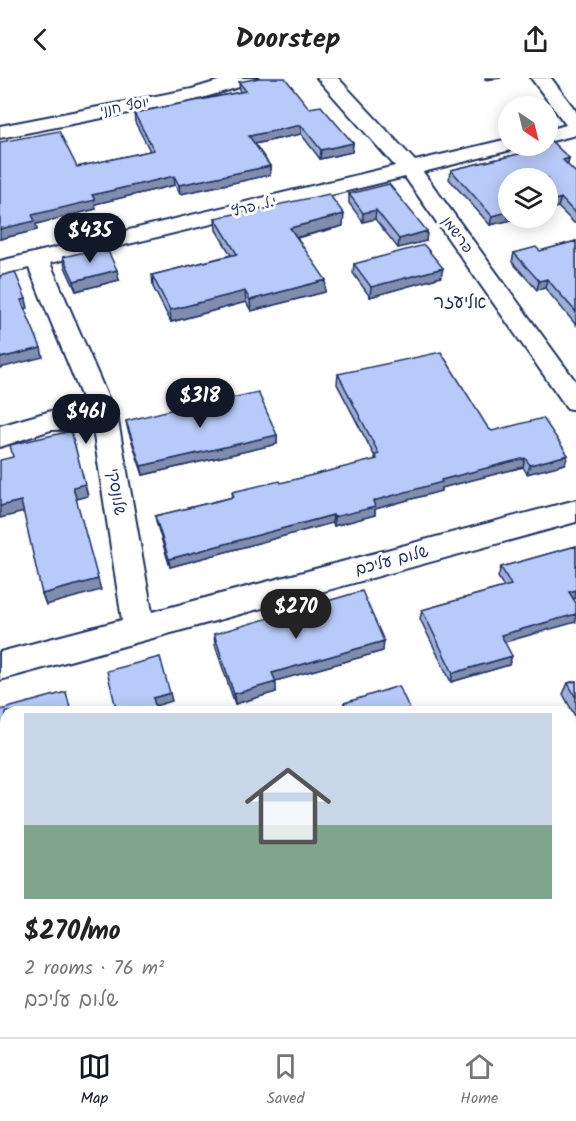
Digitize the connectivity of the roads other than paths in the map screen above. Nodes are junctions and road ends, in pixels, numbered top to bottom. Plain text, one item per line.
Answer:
1 (249, 78) edge
2 (327, 78) edge
3 (541, 78) edge
4 (576, 127) edge
5 (0, 132) edge
6 (558, 133) edge
7 (498, 148) edge
8 (410, 170) junction
9 (37, 259) junction
10 (0, 268) edge
11 (576, 401) edge
12 (105, 421) junction
13 (0, 437) edge
14 (576, 511) edge
15 (139, 629) junction
16 (0, 666) edge

1 - 5 street, יוסף חנני
2 - 8 street, פרישמן
3 - 4 street
4 - 6 street
7 - 8 street, י.ל. פרץ
8 - 9 street, י.ל. פרץ
8 - 11 street, פרישמן
9 - 10 street, י.ל. פרץ
9 - 12 street, שלונסקי
12 - 13 street
12 - 15 street, שלונסקי
14 - 15 street, שלום עליכם
15 - 16 street, שלום עליכם

